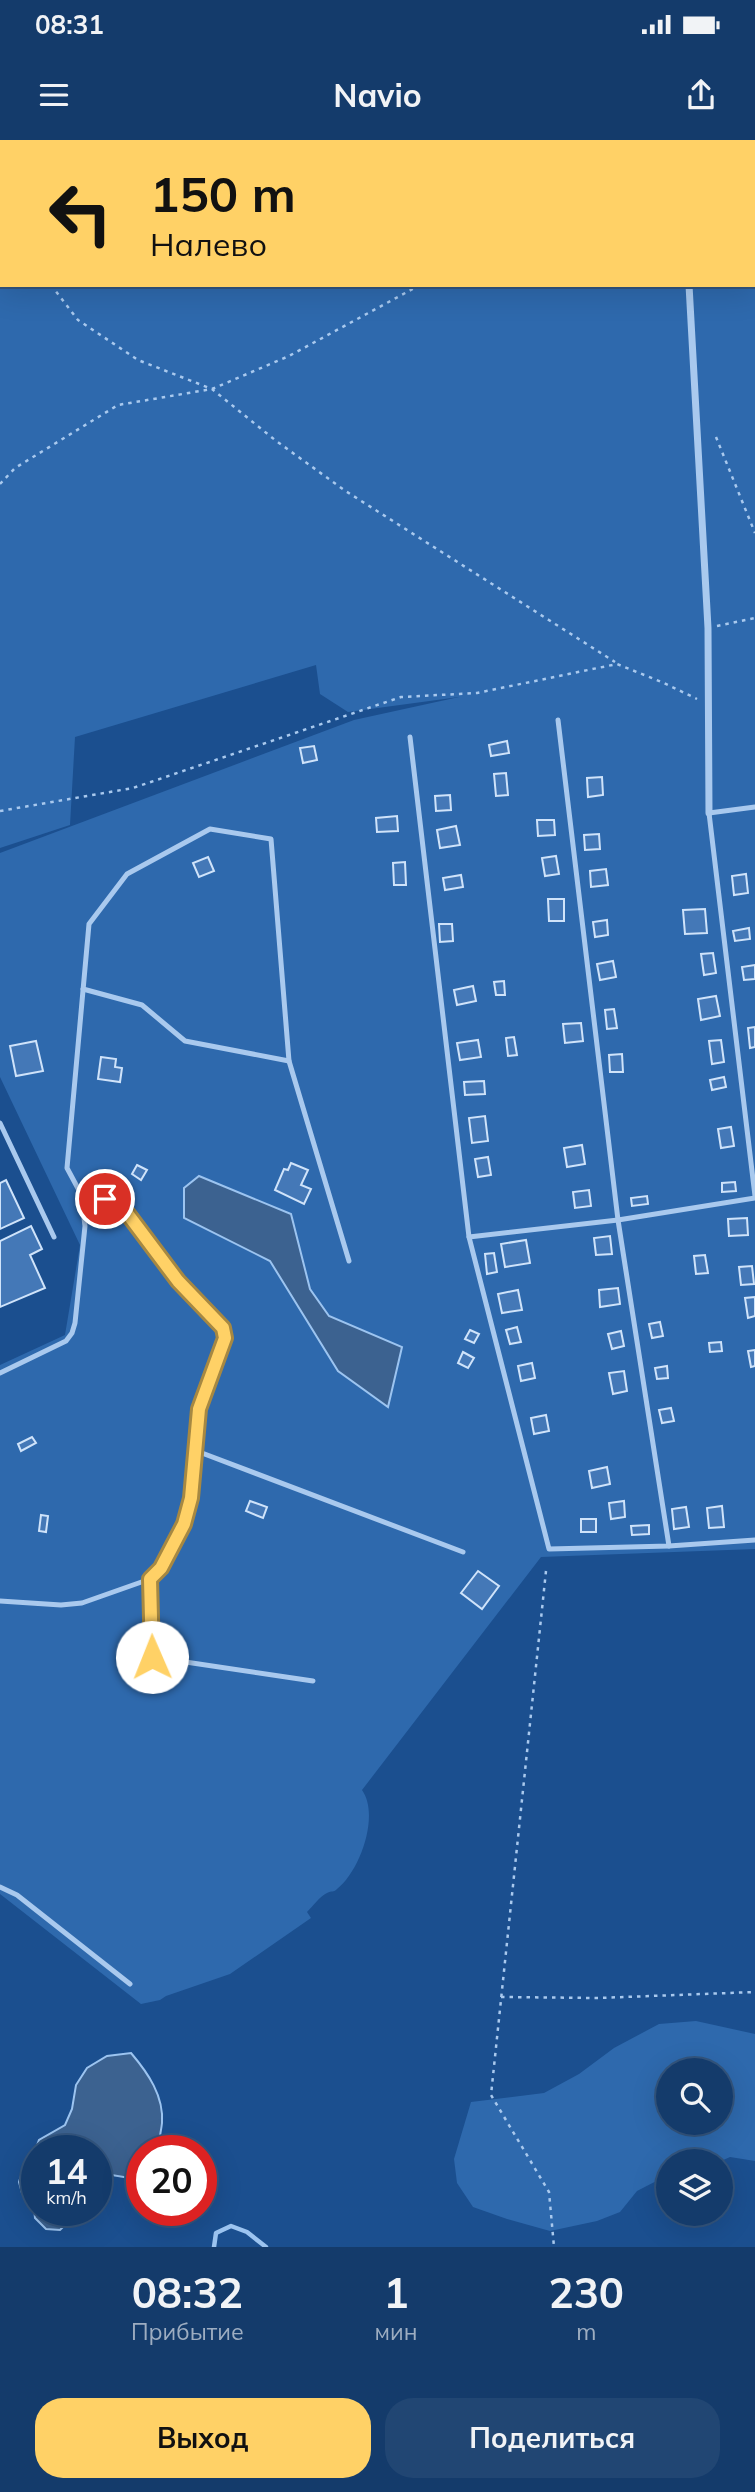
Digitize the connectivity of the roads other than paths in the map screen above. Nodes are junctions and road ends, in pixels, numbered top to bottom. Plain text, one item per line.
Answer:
1 (689, 287) edge
2 (558, 720) dead end
3 (410, 737) dead end
4 (755, 807) edge
5 (709, 813) junction
6 (83, 989) junction
7 (289, 1061) junction
8 (0, 1123) edge
9 (81, 1194) junction
10 (755, 1197) edge
11 (618, 1220) junction
12 (54, 1237) dead end
13 (469, 1237) junction
14 (349, 1261) dead end
15 (0, 1373) edge
16 (194, 1450) junction
17 (755, 1540) edge
18 (669, 1546) junction
19 (463, 1552) dead end
20 (150, 1579) junction
21 (0, 1601) edge
22 (313, 1681) dead end
23 (0, 1887) edge
24 (130, 1984) dead end

1 - 5 street
2 - 11 lane
3 - 13 lane
4 - 5 lane
5 - 10 lane
6 - 7 lane
6 - 7 lane
6 - 9 lane
7 - 14 lane
8 - 12 lane
9 - 15 lane
9 - 16 lane
10 - 11 lane
11 - 13 lane
11 - 18 lane
13 - 18 lane
16 - 19 lane
16 - 20 lane
17 - 18 lane
20 - 21 lane
20 - 22 lane
23 - 24 lane

